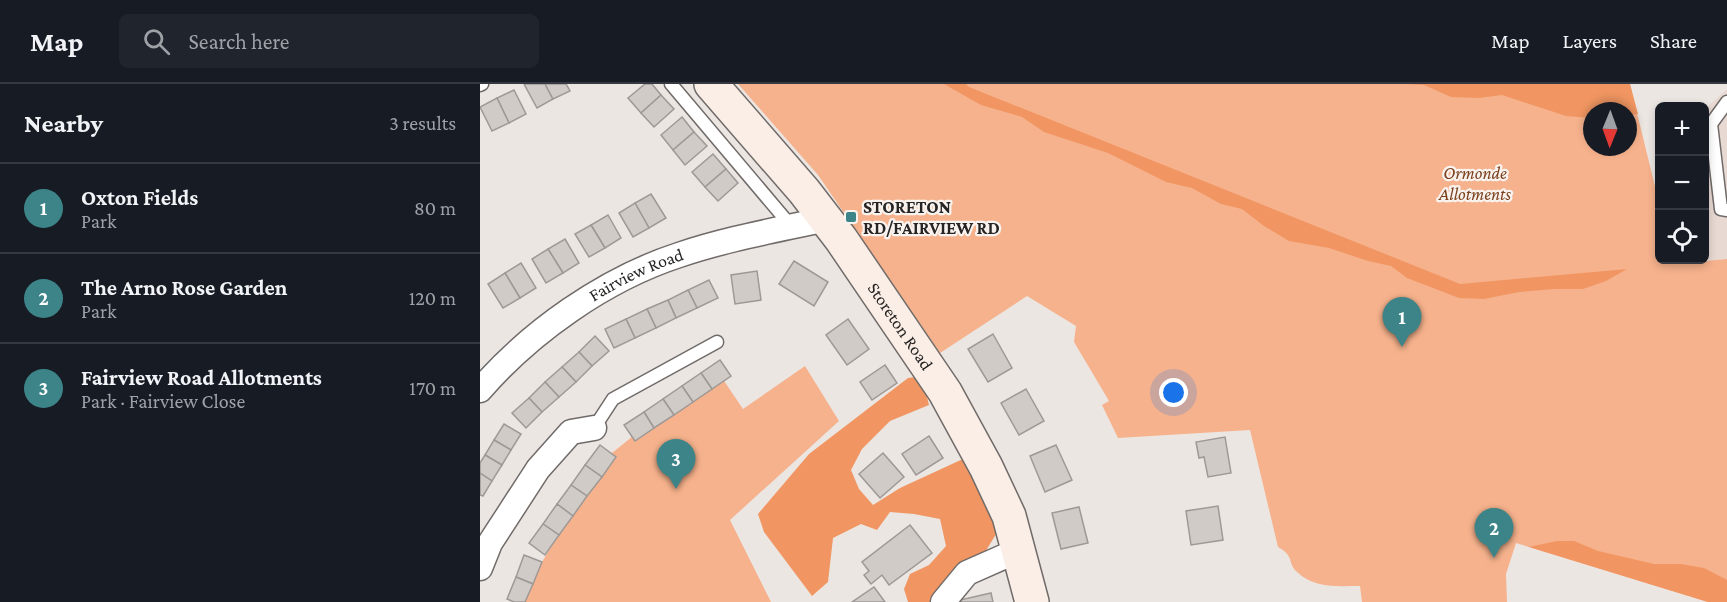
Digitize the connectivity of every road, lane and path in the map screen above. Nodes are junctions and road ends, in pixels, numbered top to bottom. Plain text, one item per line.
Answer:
1 (671, 84) edge
2 (711, 84) edge
3 (1727, 102) edge
4 (1727, 210) edge
5 (826, 219) junction
6 (791, 226) junction
7 (717, 342) dead end
8 (480, 390) edge
9 (594, 428) joint
10 (1019, 550) junction
11 (480, 568) edge
12 (943, 602) edge
13 (1032, 602) edge

1 - 6 lane
2 - 5 main road, Storeton Road
3 - 4 lane
5 - 6 street, Fairview Road
5 - 10 main road, Storeton Road
6 - 8 street, Fairview Road
7 - 9 lane
9 - 11 street
10 - 12 street
10 - 13 main road, Storeton Road

